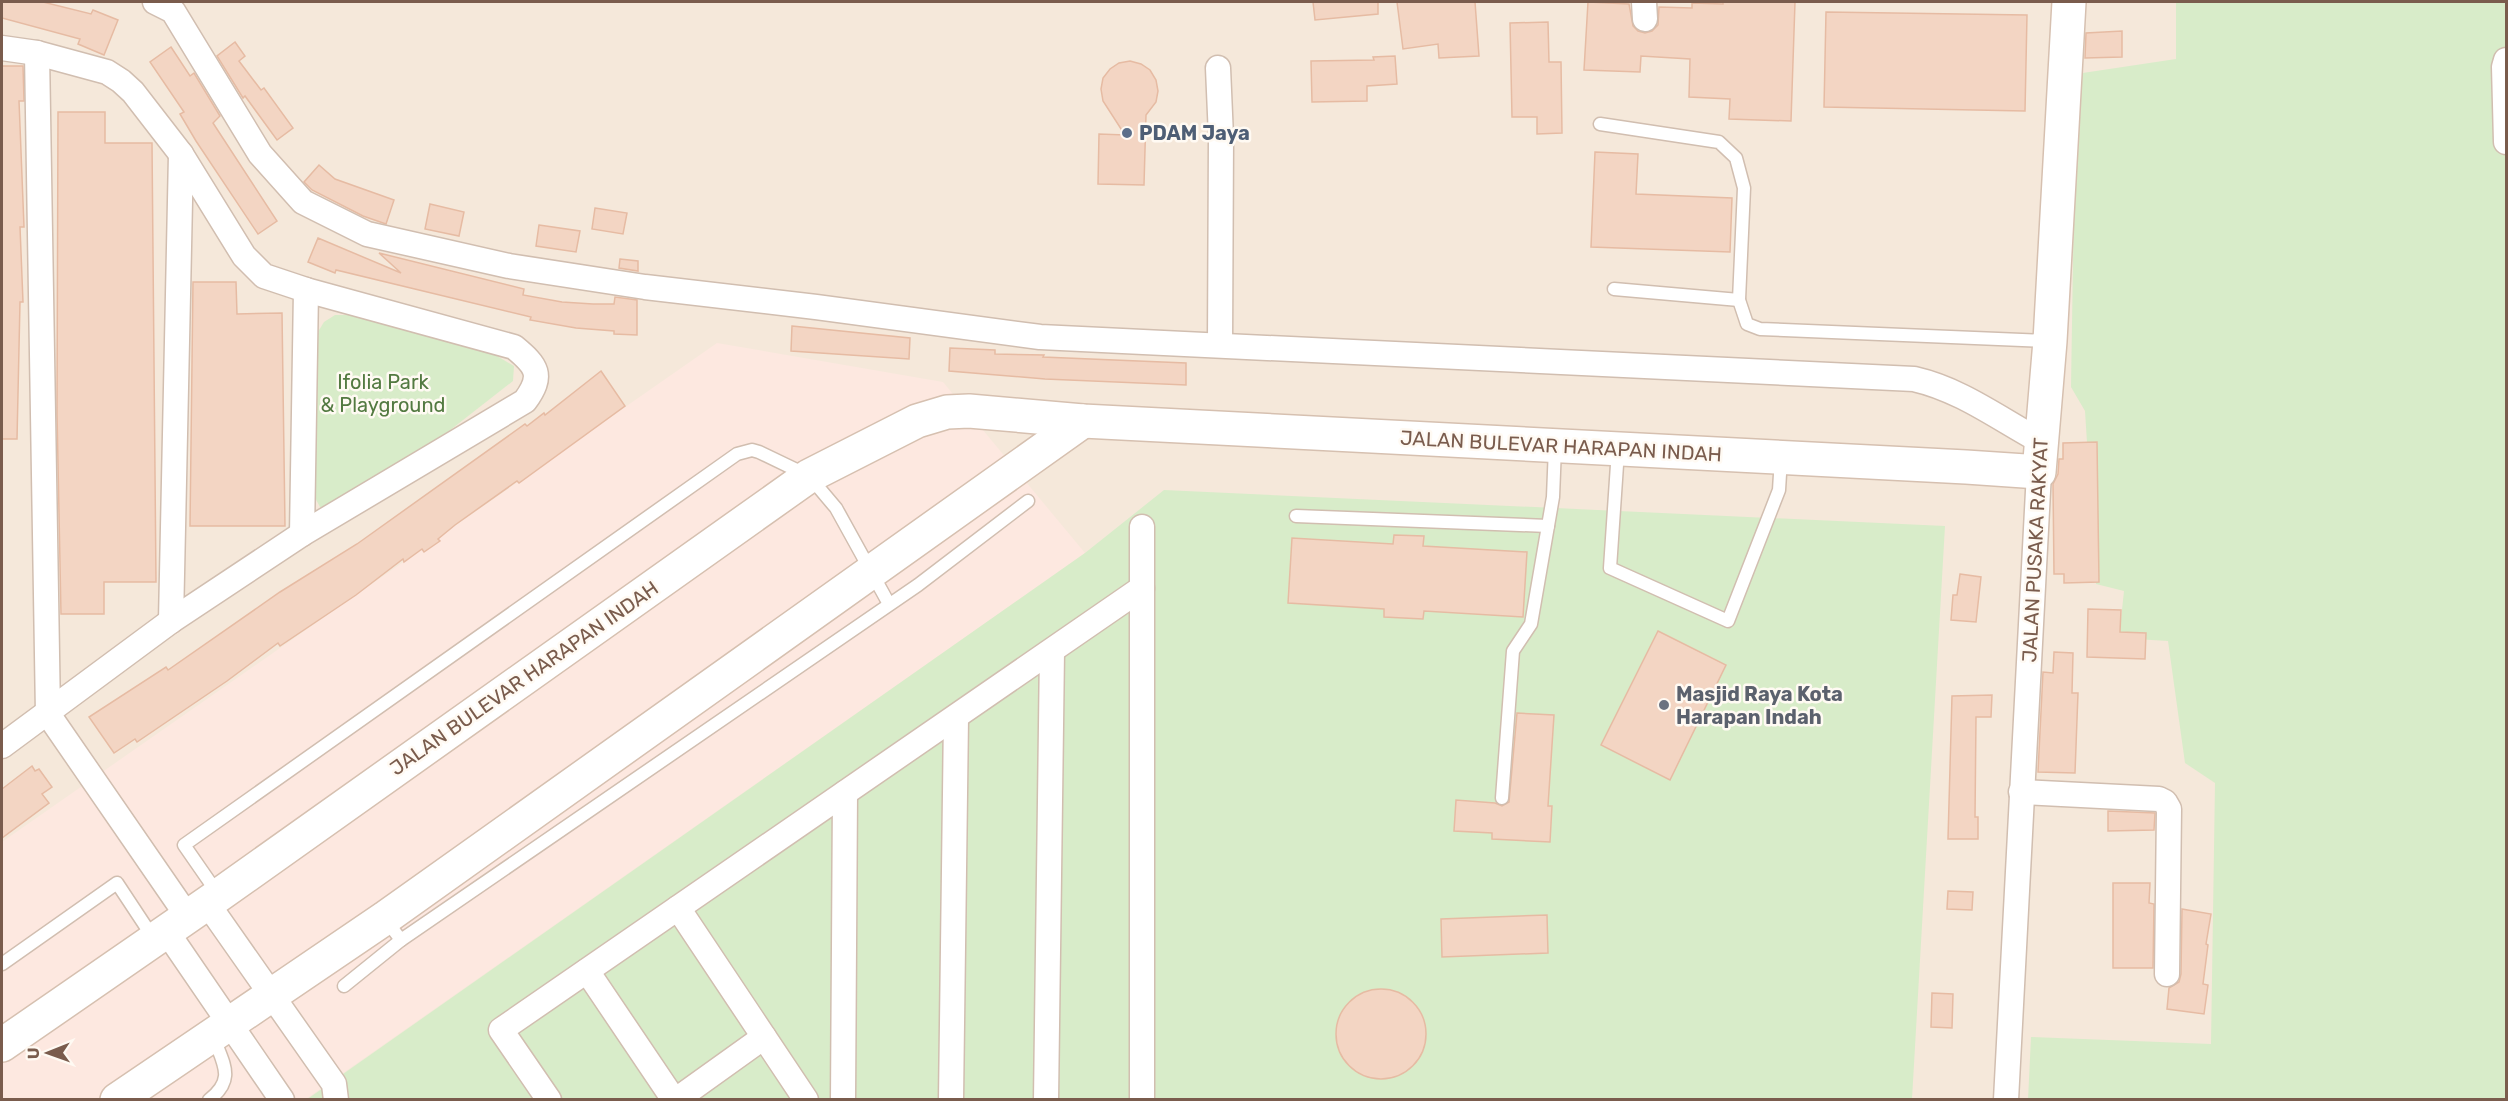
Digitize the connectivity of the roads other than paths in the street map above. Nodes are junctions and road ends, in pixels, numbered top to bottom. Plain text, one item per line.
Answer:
1 (155, 2) edge
2 (2069, 2) edge
3 (2, 48) edge
4 (37, 53) junction
5 (2506, 60) edge
6 (1218, 68) dead end
7 (1600, 124) dead end
8 (2506, 142) edge
9 (180, 154) junction
10 (1614, 289) dead end
11 (306, 291) junction
12 (1739, 300) junction
13 (2050, 341) junction
14 (1220, 344) junction
15 (1083, 422) junction
16 (1555, 446) junction
17 (1618, 449) junction
18 (1781, 457) junction
19 (2040, 457) junction
20 (808, 476) junction
21 (1028, 501) dead end
22 (1296, 516) dead end
23 (1548, 526) junction
24 (1142, 527) dead end
25 (302, 534) junction
26 (872, 571) junction
27 (1142, 588) junction
28 (889, 604) junction
29 (171, 621) junction
30 (1052, 651) junction
31 (48, 714) junction
32 (956, 717) junction
33 (2, 746) edge
34 (2021, 792) junction
35 (845, 793) junction
36 (1502, 798) dead end
37 (678, 908) junction
38 (187, 917) junction
39 (393, 929) junction
40 (2, 964) edge
41 (587, 971) junction
42 (2168, 974) dead end
43 (344, 986) dead end
44 (272, 995) junction
45 (221, 1029) junction
46 (764, 1037) junction
47 (2, 1045) edge
48 (117, 1100) edge
49 (209, 1100) edge
50 (282, 1100) edge
51 (336, 1100) edge
52 (549, 1100) edge
53 (675, 1100) edge
54 (806, 1100) edge
55 (843, 1100) edge
56 (951, 1100) edge
57 (1046, 1100) edge
58 (1142, 1100) edge
59 (2006, 1100) edge

1 - 14 street
2 - 13 street, JALAN PUSAKA RAKYAT
3 - 4 street
4 - 9 street
4 - 31 street
5 - 8 street
6 - 14 street
7 - 12 lane
9 - 11 street
9 - 29 street
10 - 12 lane
11 - 25 street
11 - 25 street
12 - 13 lane
13 - 19 street, JALAN PUSAKA RAKYAT
14 - 19 street
15 - 16 street, JALAN BULEVAR HARAPAN INDAH
15 - 20 street, JALAN BULEVAR HARAPAN INDAH
15 - 26 street
16 - 17 street, JALAN BULEVAR HARAPAN INDAH
16 - 23 lane
17 - 18 street, JALAN BULEVAR HARAPAN INDAH
17 - 18 lane
18 - 19 street, JALAN BULEVAR HARAPAN INDAH
19 - 34 street, JALAN PUSAKA RAKYAT
20 - 26 lane
20 - 38 street, JALAN BULEVAR HARAPAN INDAH
20 - 38 lane
21 - 28 lane
22 - 23 lane
23 - 36 lane
24 - 27 street
25 - 29 street
26 - 28 lane
26 - 39 street
27 - 30 street
27 - 58 street
28 - 39 lane
29 - 31 street
30 - 32 street
30 - 57 street
31 - 33 street
31 - 38 street
32 - 35 street
32 - 56 street
34 - 42 street
34 - 59 street, JALAN PUSAKA RAKYAT
35 - 37 street
35 - 55 street
37 - 41 street
37 - 46 street
38 - 40 lane
38 - 44 street
38 - 45 street
38 - 47 street, JALAN BULEVAR HARAPAN INDAH
39 - 43 lane
39 - 44 street
41 - 52 street
41 - 53 street
44 - 45 street
44 - 51 street
45 - 48 street
45 - 49 lane
45 - 50 street
46 - 53 street
46 - 54 street

